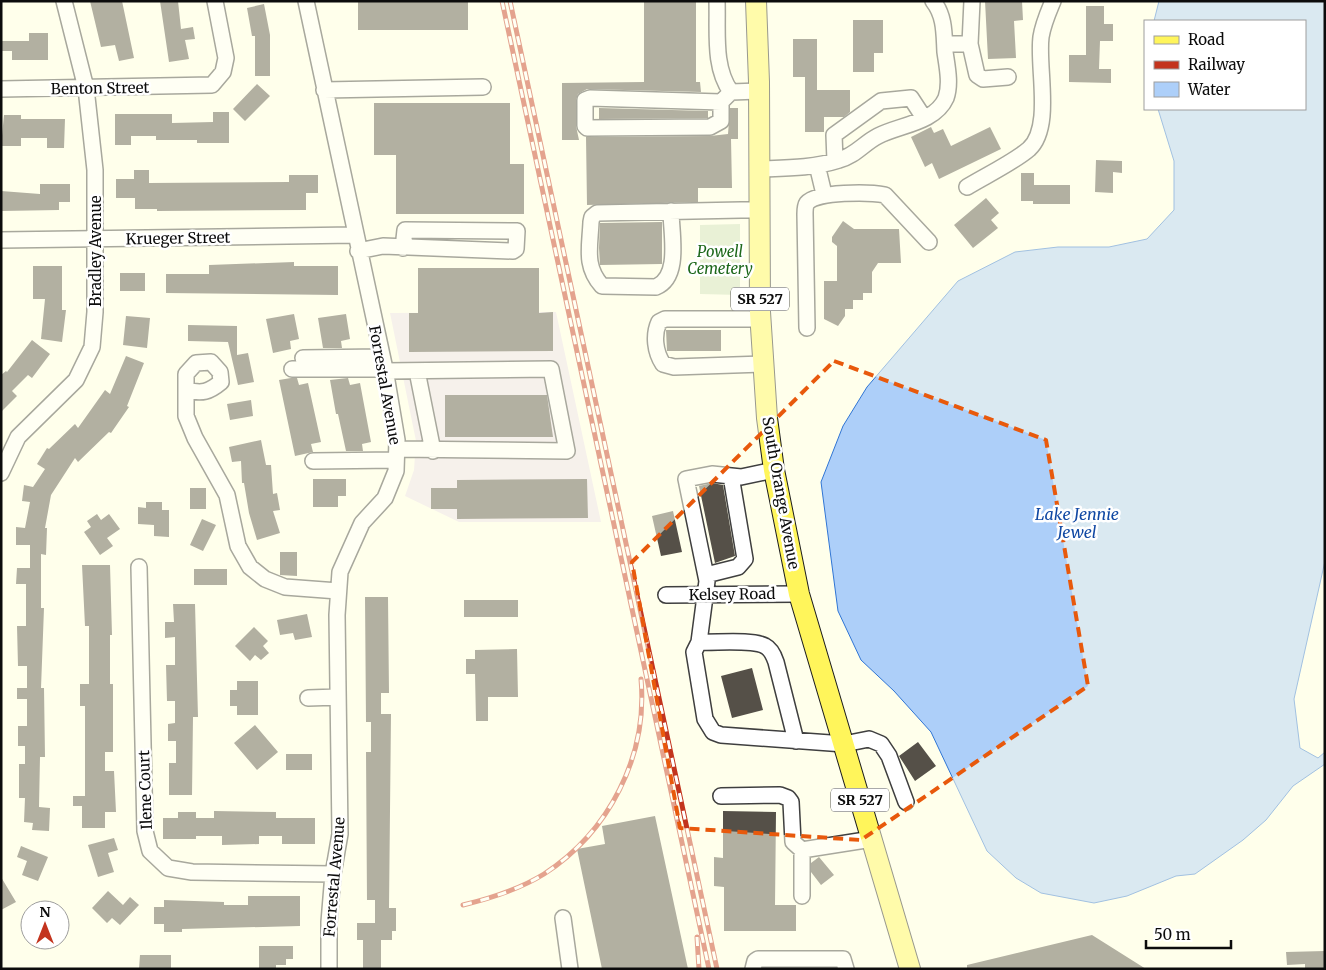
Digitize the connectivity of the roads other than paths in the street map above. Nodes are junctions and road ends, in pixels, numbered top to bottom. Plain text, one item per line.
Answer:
1 (64, 1) edge
2 (215, 1) edge
3 (306, 1) edge
4 (717, 1) edge
5 (756, 1) edge
6 (933, 1) edge
7 (972, 1) edge
8 (1053, 1) edge
9 (945, 44) junction
10 (970, 44) junction
11 (1008, 77) dead end
12 (483, 87) dead end
13 (86, 88) junction
14 (1, 89) edge
15 (324, 90) junction
16 (759, 91) junction
17 (726, 97) junction
18 (924, 118) junction
19 (835, 161) junction
20 (818, 166) junction
21 (760, 170) junction
22 (967, 187) dead end
23 (824, 194) junction
24 (760, 210) junction
25 (671, 211) junction
26 (354, 235) junction
27 (95, 239) junction
28 (1, 240) edge
29 (929, 242) dead end
30 (403, 248) junction
31 (358, 251) junction
32 (761, 320) junction
33 (807, 328) dead end
34 (292, 363) dead end
35 (763, 364) junction
36 (384, 366) junction
37 (417, 371) junction
38 (187, 390) dead end
39 (433, 451) junction
40 (397, 455) junction
41 (313, 461) dead end
42 (774, 470) junction
43 (1, 472) edge
44 (731, 476) junction
45 (139, 567) dead end
46 (706, 575) junction
47 (338, 591) junction
48 (799, 594) junction
49 (666, 595) dead end
50 (706, 595) junction
51 (700, 642) junction
52 (338, 697) junction
53 (308, 698) dead end
54 (796, 741) junction
55 (844, 744) junction
56 (720, 796) dead end
57 (906, 802) dead end
58 (872, 839) junction
59 (802, 850) junction
60 (333, 874) junction
61 (802, 896) dead end
62 (563, 918) dead end
63 (329, 969) edge
64 (570, 969) edge
65 (754, 969) edge
66 (846, 969) edge
67 (910, 969) edge

1 - 13 street, Bradley Avenue
2 - 13 street, Benton Street
3 - 15 street, Forrestal Avenue
4 - 17 street
5 - 16 main road, South Orange Avenue / SR 527
6 - 9 street
7 - 10 street
8 - 22 street
9 - 10 street
9 - 18 street
10 - 11 street
12 - 15 street
13 - 14 street, Benton Street
13 - 27 street, Bradley Avenue
15 - 26 street, Forrestal Avenue
16 - 17 street
16 - 21 main road, South Orange Avenue / SR 527
17 - 17 street
18 - 19 street
18 - 19 street
19 - 20 street
20 - 21 street
20 - 23 street
21 - 24 main road, South Orange Avenue / SR 527
23 - 29 street
23 - 33 street
24 - 25 street
24 - 32 main road, South Orange Avenue / SR 527
25 - 25 street
26 - 27 street, Krueger Street
26 - 31 street, Forrestal Avenue
27 - 28 street, Krueger Street
27 - 43 street, Bradley Avenue
30 - 30 street
30 - 31 street
31 - 36 street, Forrestal Avenue
32 - 35 main road, South Orange Avenue / SR 527
32 - 35 street
34 - 36 street
35 - 42 main road, South Orange Avenue / SR 527
36 - 37 street
36 - 40 street, Forrestal Avenue
37 - 39 street
37 - 39 street
38 - 47 street
39 - 40 street
40 - 41 street
40 - 47 street, Forrestal Avenue
42 - 44 street
42 - 48 main road, South Orange Avenue / SR 527
44 - 46 street
44 - 46 street
45 - 60 street, Ilene Court
46 - 50 street
47 - 52 street, Forrestal Avenue
48 - 50 street, Kelsey Road
48 - 55 main road, South Orange Avenue / SR 527
49 - 50 street, Kelsey Road
50 - 51 street
51 - 54 street
51 - 54 street
52 - 53 street
52 - 60 street, Forrestal Avenue
54 - 55 street
55 - 57 street
55 - 58 main road, South Orange Avenue / SR 527
56 - 59 street
58 - 59 street
58 - 67 main road, South Orange Avenue / SR 527
59 - 61 street
60 - 63 street, Forrestal Avenue
62 - 64 street
65 - 66 street

